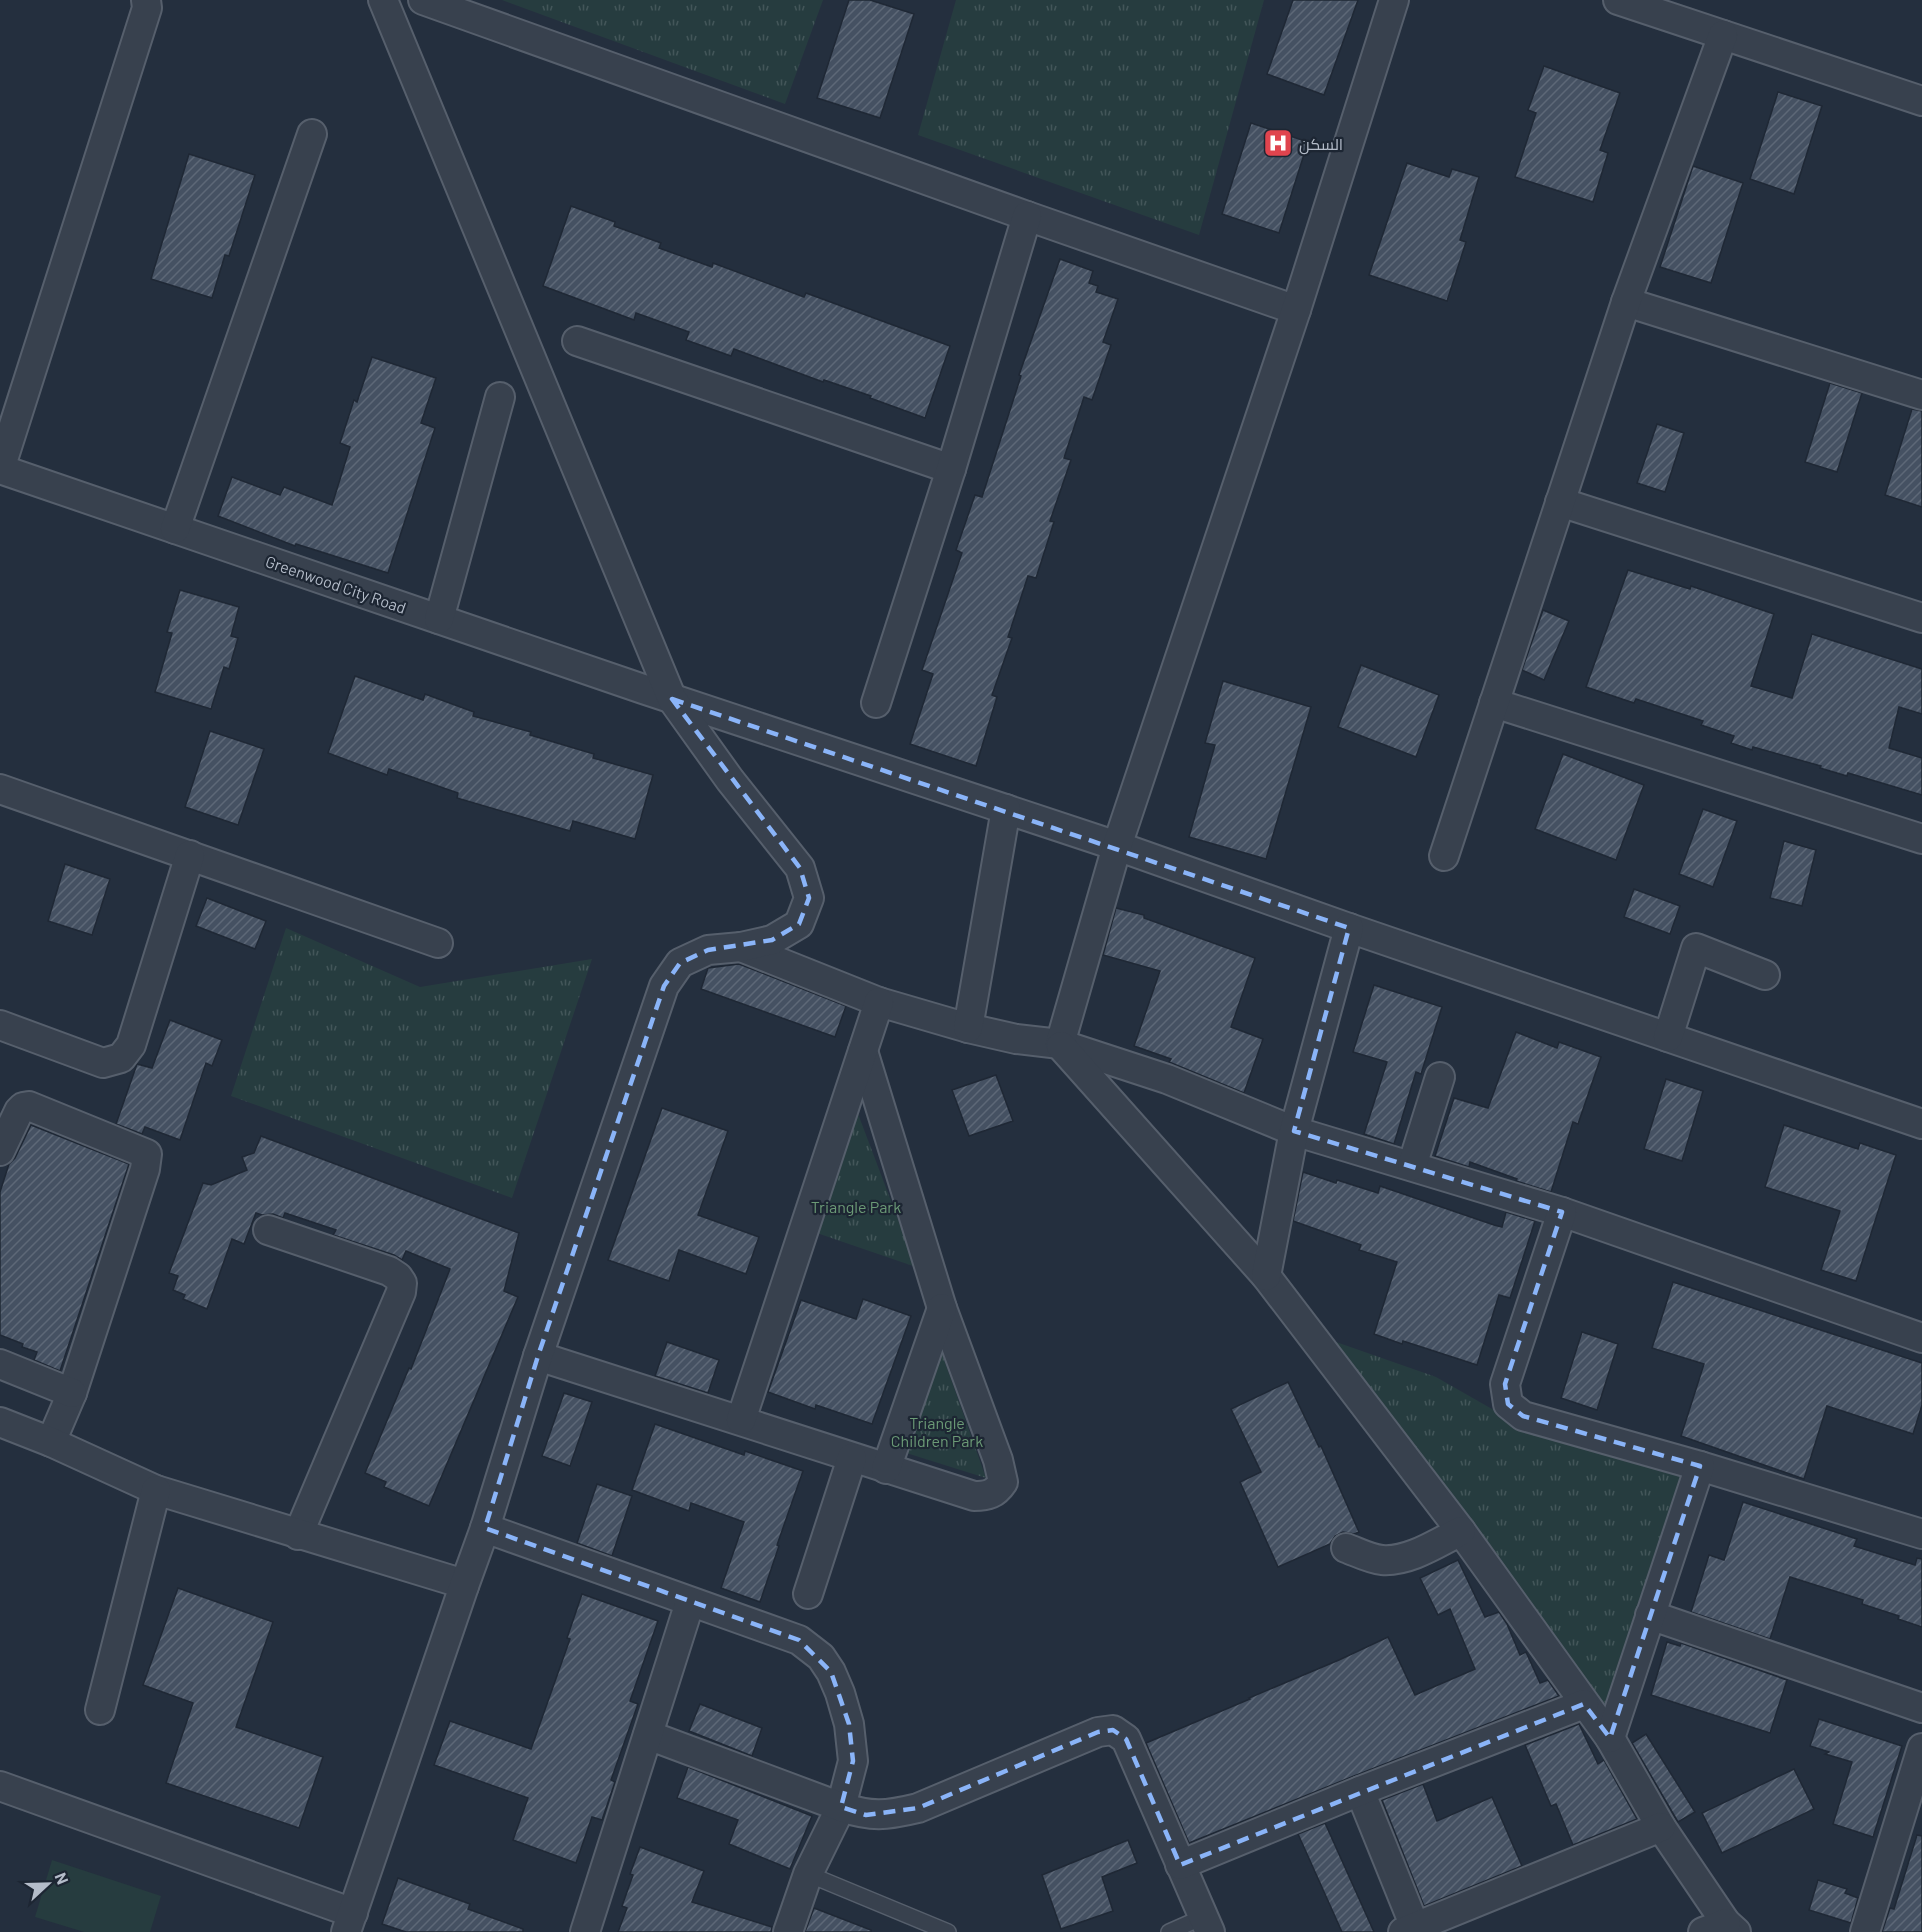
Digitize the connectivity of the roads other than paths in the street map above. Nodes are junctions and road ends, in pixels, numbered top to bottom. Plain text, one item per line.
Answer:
1 (147, 0) edge
2 (383, 0) edge
3 (423, 0) edge
4 (1394, 0) edge
5 (1618, 0) edge
6 (1723, 35) junction
7 (1922, 100) edge
8 (312, 134) dead end
9 (1027, 216) junction
10 (1626, 302) junction
11 (1296, 310) junction
12 (577, 341) dead end
13 (1922, 395) edge
14 (500, 397) dead end
15 (0, 469) edge
16 (951, 469) junction
17 (1560, 502) junction
18 (175, 529) junction
19 (1922, 618) edge
20 (439, 619) junction
21 (672, 699) junction
22 (876, 703) dead end
23 (1494, 703) junction
24 (0, 789) edge
25 (1006, 809) junction
26 (1922, 839) edge
27 (1117, 846) junction
28 (190, 855) junction
29 (1444, 856) dead end
30 (1349, 928) junction
31 (438, 943) dead end
32 (741, 947) junction
33 (1766, 975) dead end
34 (879, 1002) junction
35 (0, 1025) edge
36 (968, 1028) junction
37 (1668, 1037) junction
38 (1060, 1044) junction
39 (863, 1051) junction
40 (1440, 1077) dead end
41 (1922, 1124) edge
42 (1294, 1131) junction
43 (0, 1151) edge
44 (1412, 1166) junction
45 (1562, 1212) junction
46 (268, 1230) dead end
47 (1266, 1276) junction
48 (942, 1308) junction
49 (1922, 1338) edge
50 (538, 1356) junction
51 (0, 1364) edge
52 (72, 1393) junction
53 (741, 1420) junction
54 (0, 1422) edge
55 (51, 1442) junction
56 (852, 1458) junction
57 (1700, 1466) junction
58 (886, 1469) junction
59 (156, 1490) junction
60 (486, 1527) junction
61 (1461, 1532) junction
62 (1922, 1533) edge
63 (298, 1535) junction
64 (1346, 1548) dead end
65 (464, 1586) junction
66 (808, 1594) dead end
67 (690, 1602) junction
68 (1650, 1615) junction
69 (1584, 1704) junction
70 (1922, 1708) edge
71 (100, 1710) dead end
72 (648, 1735) junction
73 (1610, 1738) junction
74 (1922, 1748) edge
75 (0, 1786) edge
76 (1359, 1791) junction
77 (841, 1807) junction
78 (1661, 1827) junction
79 (1180, 1865) junction
80 (808, 1874) junction
81 (349, 1923) edge
82 (1207, 1925) edge
83 (1409, 1929) edge
84 (1722, 1929) edge
85 (585, 1932) edge
86 (788, 1932) edge
87 (948, 1932) edge
88 (1169, 1932) edge
89 (1865, 1932) edge

1 - 15 street
2 - 21 street
3 - 9 street
4 - 11 street
5 - 6 street
6 - 7 street
6 - 10 street
8 - 18 street
9 - 11 street
9 - 16 street
10 - 13 street
10 - 17 street
11 - 27 street
12 - 16 street
14 - 20 street
15 - 18 street, Greenwood City Road
16 - 22 street
17 - 19 street
17 - 23 street
18 - 20 street, Greenwood City Road
20 - 21 street, Greenwood City Road
21 - 25 street, Greenwood City Road
21 - 32 street
23 - 26 street
23 - 29 street
24 - 28 street
25 - 27 street, Greenwood City Road
25 - 36 street
27 - 30 street, Greenwood City Road
27 - 38 street
28 - 31 street
28 - 35 street
30 - 37 street, Greenwood City Road
30 - 42 street
32 - 34 street
32 - 50 street
33 - 37 street
34 - 36 street
34 - 39 street
36 - 38 street
37 - 41 street, Greenwood City Road
38 - 42 street
38 - 47 street
39 - 48 street
39 - 53 street
40 - 44 street
42 - 44 street
42 - 47 street
43 - 52 street
44 - 45 street
45 - 49 street
45 - 57 street
46 - 63 street
47 - 61 street
48 - 58 street
48 - 58 street
50 - 53 street
50 - 60 street
51 - 52 street
52 - 55 street
53 - 56 street
54 - 55 street
55 - 59 street
56 - 58 street
56 - 66 street
57 - 62 street
57 - 68 street
59 - 63 street
59 - 71 street
60 - 65 street
60 - 67 street
61 - 64 street
61 - 69 street
63 - 65 street
65 - 81 street
67 - 72 street
67 - 77 street
68 - 70 street
68 - 73 street
69 - 73 street
69 - 76 street
72 - 77 street
72 - 85 street
73 - 78 street
74 - 89 street
75 - 81 street
76 - 79 street
76 - 83 street
77 - 79 street
77 - 80 street
78 - 83 street
78 - 84 street
79 - 82 street
80 - 86 street
80 - 87 lane
82 - 88 lane

